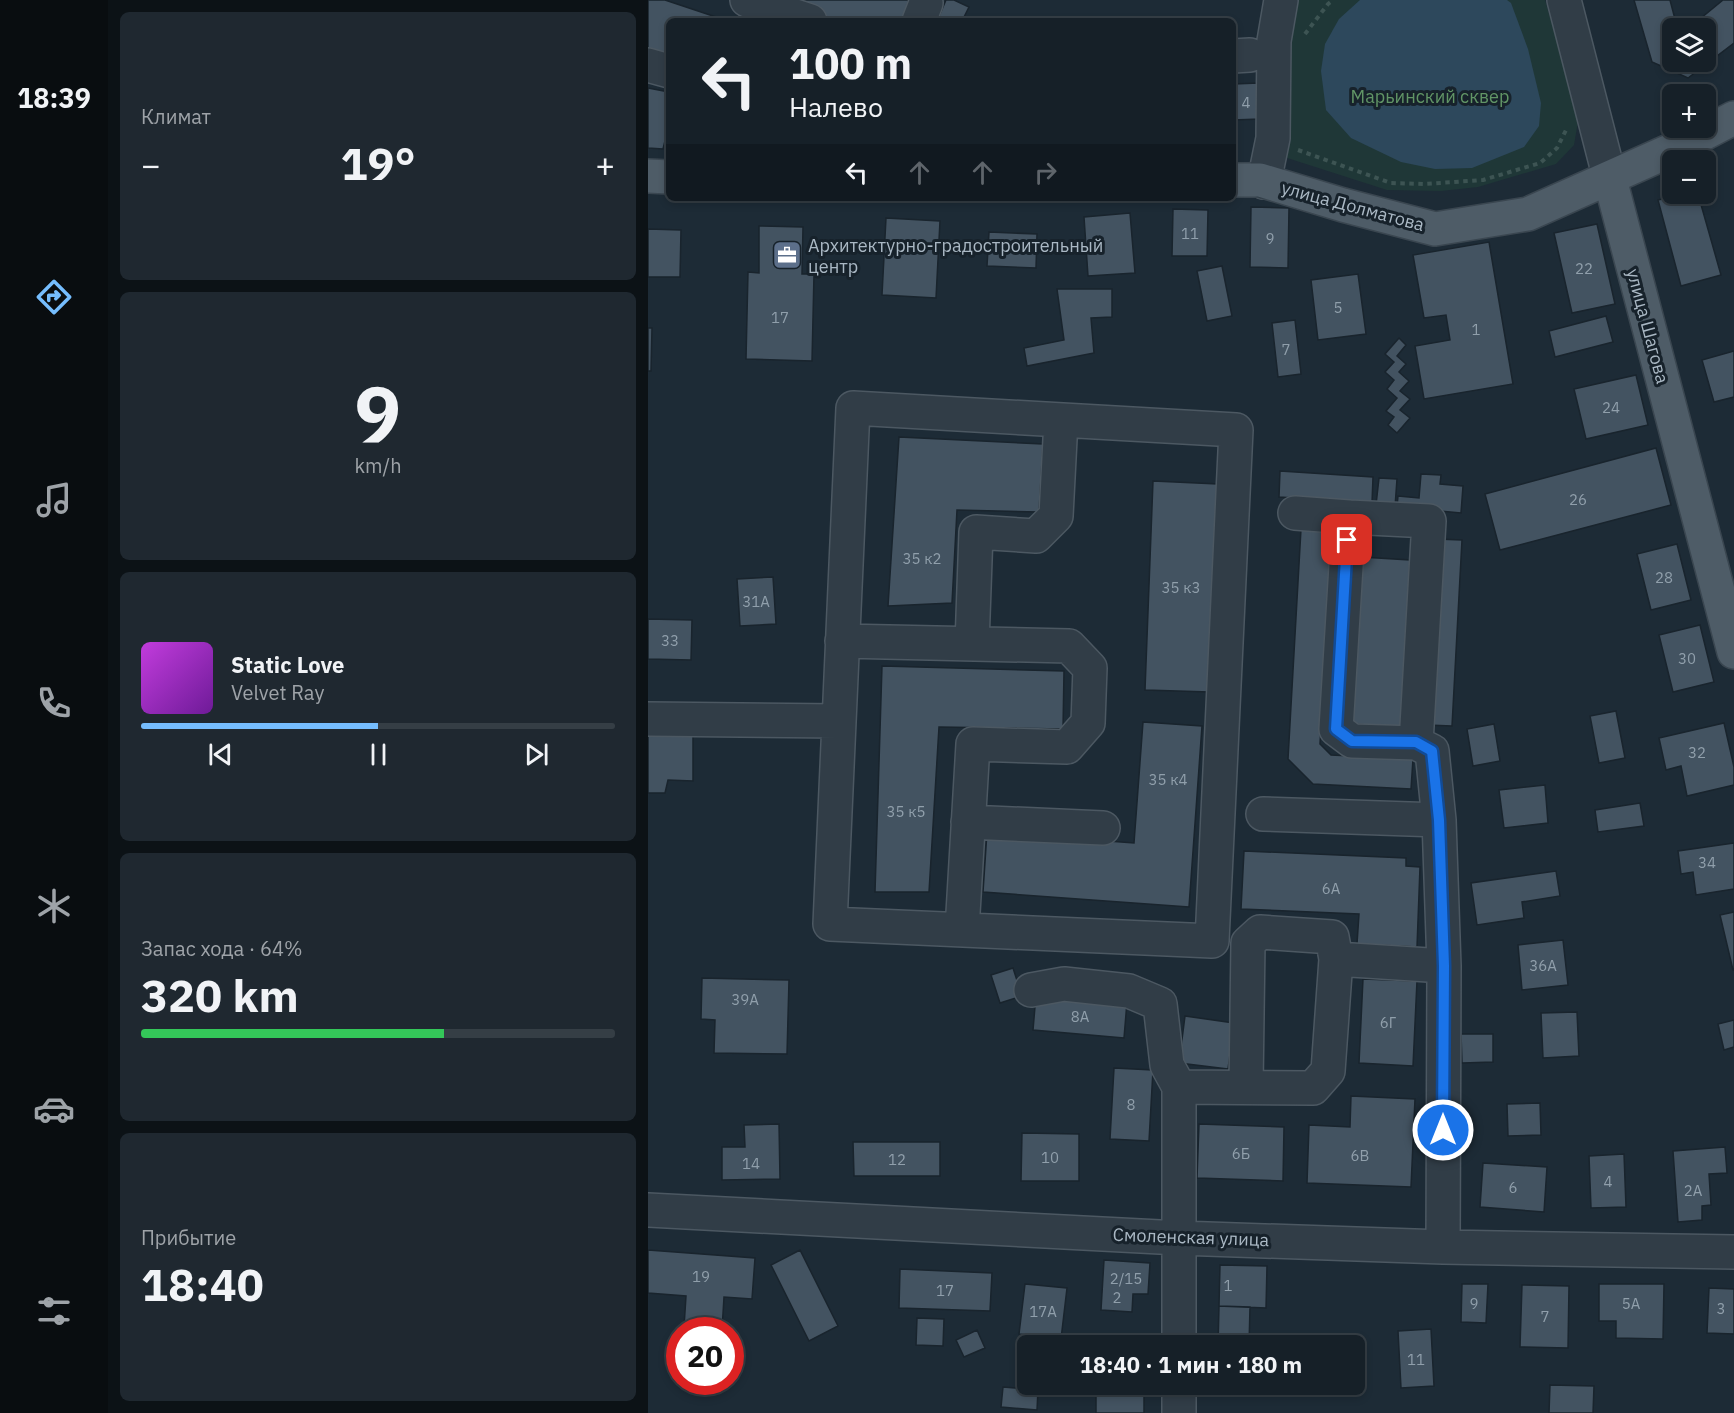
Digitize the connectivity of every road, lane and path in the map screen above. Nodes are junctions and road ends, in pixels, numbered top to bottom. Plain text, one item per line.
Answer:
1 (748, 0) edge
2 (1281, 0) edge
3 (1333, 0) edge
4 (1564, 0) edge
5 (742, 18) edge
6 (801, 18) edge
7 (1303, 36) dead end
8 (648, 65) edge
9 (666, 70) edge
10 (1734, 118) edge
11 (1568, 119) dead end
12 (1288, 147) dead end
13 (648, 176) edge
14 (666, 177) edge
15 (1610, 179) junction
16 (1248, 181) edge
17 (1061, 420) junction
18 (1295, 513) dead end
19 (1349, 517) junction
20 (1729, 612) edge
21 (842, 641) junction
22 (972, 644) junction
23 (1734, 652) edge
24 (648, 719) edge
25 (839, 721) junction
26 (1416, 742) junction
27 (1263, 814) dead end
28 (1439, 820) junction
29 (968, 822) junction
30 (1103, 828) dead end
31 (962, 930) junction
32 (1336, 959) junction
33 (1444, 966) junction
34 (1031, 990) dead end
35 (1246, 1086) junction
36 (1179, 1087) junction
37 (648, 1210) edge
38 (1179, 1238) junction
39 (1443, 1246) junction
40 (1734, 1252) edge
41 (1179, 1335) edge
42 (1179, 1395) edge
43 (1179, 1413) edge

1 - 5 street
1 - 6 street
2 - 16 street
3 - 7 path
4 - 15 street, улица Шагова
8 - 9 street
10 - 15 main road, улица Долматова
11 - 12 path
13 - 14 main road
15 - 16 main road, улица Долматова
15 - 20 main road, улица Шагова
17 - 21 street
17 - 22 street
17 - 31 street
18 - 19 street
19 - 26 street
19 - 26 street
20 - 23 main road, улица Шагова
21 - 22 street
21 - 25 street
22 - 29 street
24 - 25 street
25 - 31 street
26 - 28 street
27 - 28 street
28 - 33 street
29 - 30 street
29 - 31 street
32 - 33 street
32 - 35 street
32 - 35 street
33 - 39 street
34 - 36 street
35 - 36 street
36 - 38 street
37 - 38 street, Смоленская улица
38 - 39 street, Смоленская улица
38 - 41 street
39 - 40 street, Смоленская улица
42 - 43 street

